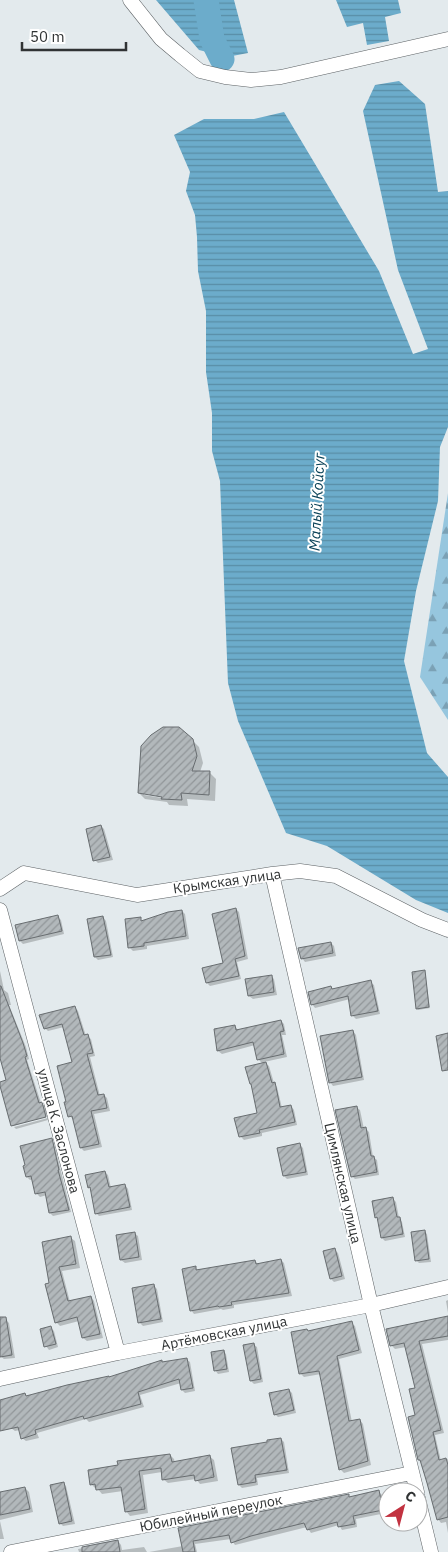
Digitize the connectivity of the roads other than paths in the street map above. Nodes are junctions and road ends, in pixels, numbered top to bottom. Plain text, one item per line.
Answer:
1 (130, 0) edge
2 (448, 39) edge
3 (272, 874) junction
4 (0, 889) edge
5 (0, 910) edge
6 (448, 930) edge
7 (448, 1287) edge
8 (371, 1305) junction
9 (118, 1353) junction
10 (0, 1379) edge
11 (412, 1473) junction
12 (414, 1482) edge
13 (426, 1532) edge
14 (10, 1552) edge
15 (431, 1552) edge

1 - 2 street
3 - 4 street, Крымская улица
3 - 6 street, Крымская улица
3 - 8 street, Цимлянская улица
5 - 9 street, улица К. Заслонова
7 - 8 street, Артёмовская улица
8 - 9 street, Артёмовская улица
8 - 11 street, Цимлянская улица
9 - 10 street, Артёмовская улица
11 - 12 street, Цимлянская улица
11 - 14 street, Юбилейный переулок
13 - 15 street

